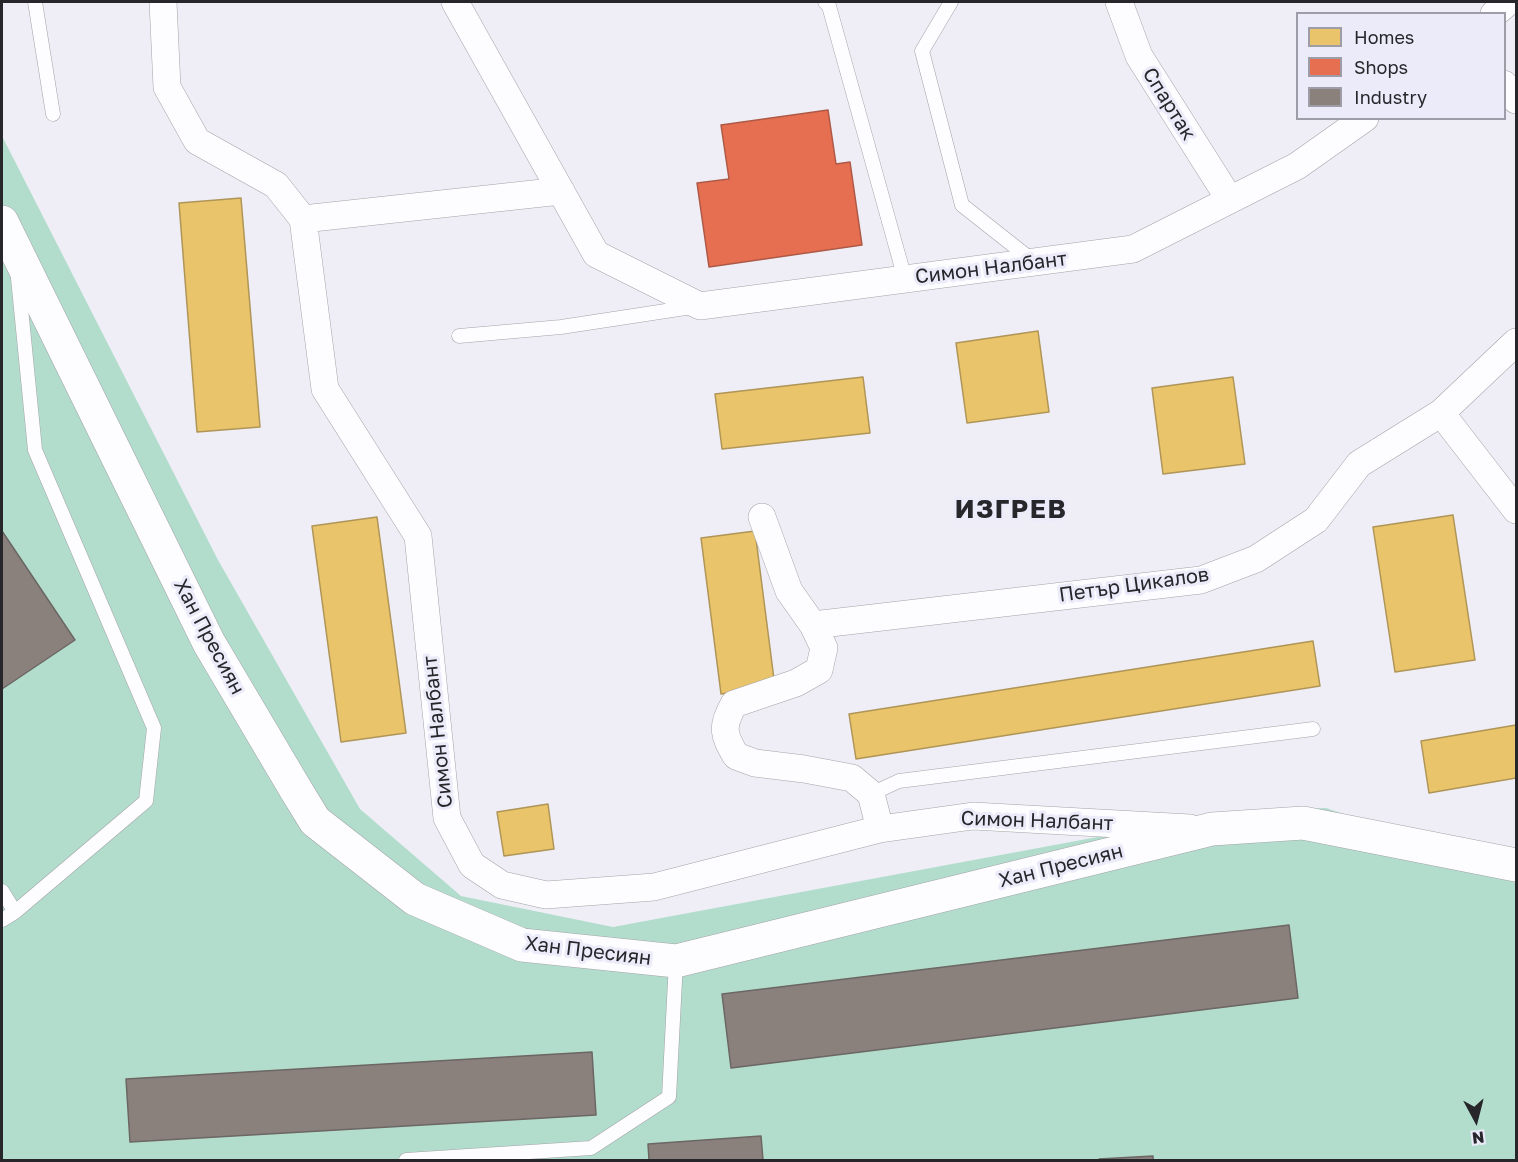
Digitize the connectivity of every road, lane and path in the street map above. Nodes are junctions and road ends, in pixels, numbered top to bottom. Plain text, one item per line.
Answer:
1 (35, 2) edge
2 (163, 2) edge
3 (455, 2) edge
4 (825, 2) edge
5 (951, 2) edge
6 (1119, 2) edge
7 (1508, 2) edge
8 (1496, 12) edge
9 (1506, 87) edge
10 (1516, 100) edge
11 (53, 114) dead end
12 (1362, 120) edge
13 (561, 191) junction
14 (1230, 200) junction
15 (303, 219) junction
16 (2, 222) edge
17 (16, 252) junction
18 (1035, 262) junction
19 (905, 279) junction
20 (700, 306) junction
21 (459, 336) dead end
22 (1516, 342) edge
23 (1441, 413) junction
24 (1516, 510) edge
25 (762, 518) dead end
26 (813, 626) junction
27 (1313, 729) dead end
28 (871, 794) junction
29 (880, 829) junction
30 (1212, 829) junction
31 (1516, 865) edge
32 (2, 891) edge
33 (15, 912) junction
34 (2, 920) edge
35 (676, 962) junction
36 (406, 1161) edge

1 - 11 lane
2 - 15 street
3 - 13 street
4 - 19 lane
5 - 18 lane
6 - 14 street, Спартак
7 - 8 street
9 - 10 street
12 - 14 street, Симон Налбант
13 - 15 street
13 - 20 street
14 - 18 street, Симон Налбант
15 - 29 street, Симон Налбант
16 - 17 street, Хан Пресиян
17 - 33 lane
17 - 35 street, Хан Пресиян
18 - 19 street, Симон Налбант
19 - 20 street, Симон Налбант
20 - 21 lane
22 - 23 street, Петър Цикалов
23 - 24 street
23 - 26 street, Петър Цикалов
25 - 26 street
26 - 28 street
27 - 28 lane
28 - 29 street
29 - 30 street, Симон Налбант
30 - 31 street, Хан Пресиян
30 - 35 street, Хан Пресиян
32 - 33 lane
33 - 34 lane
35 - 36 lane

